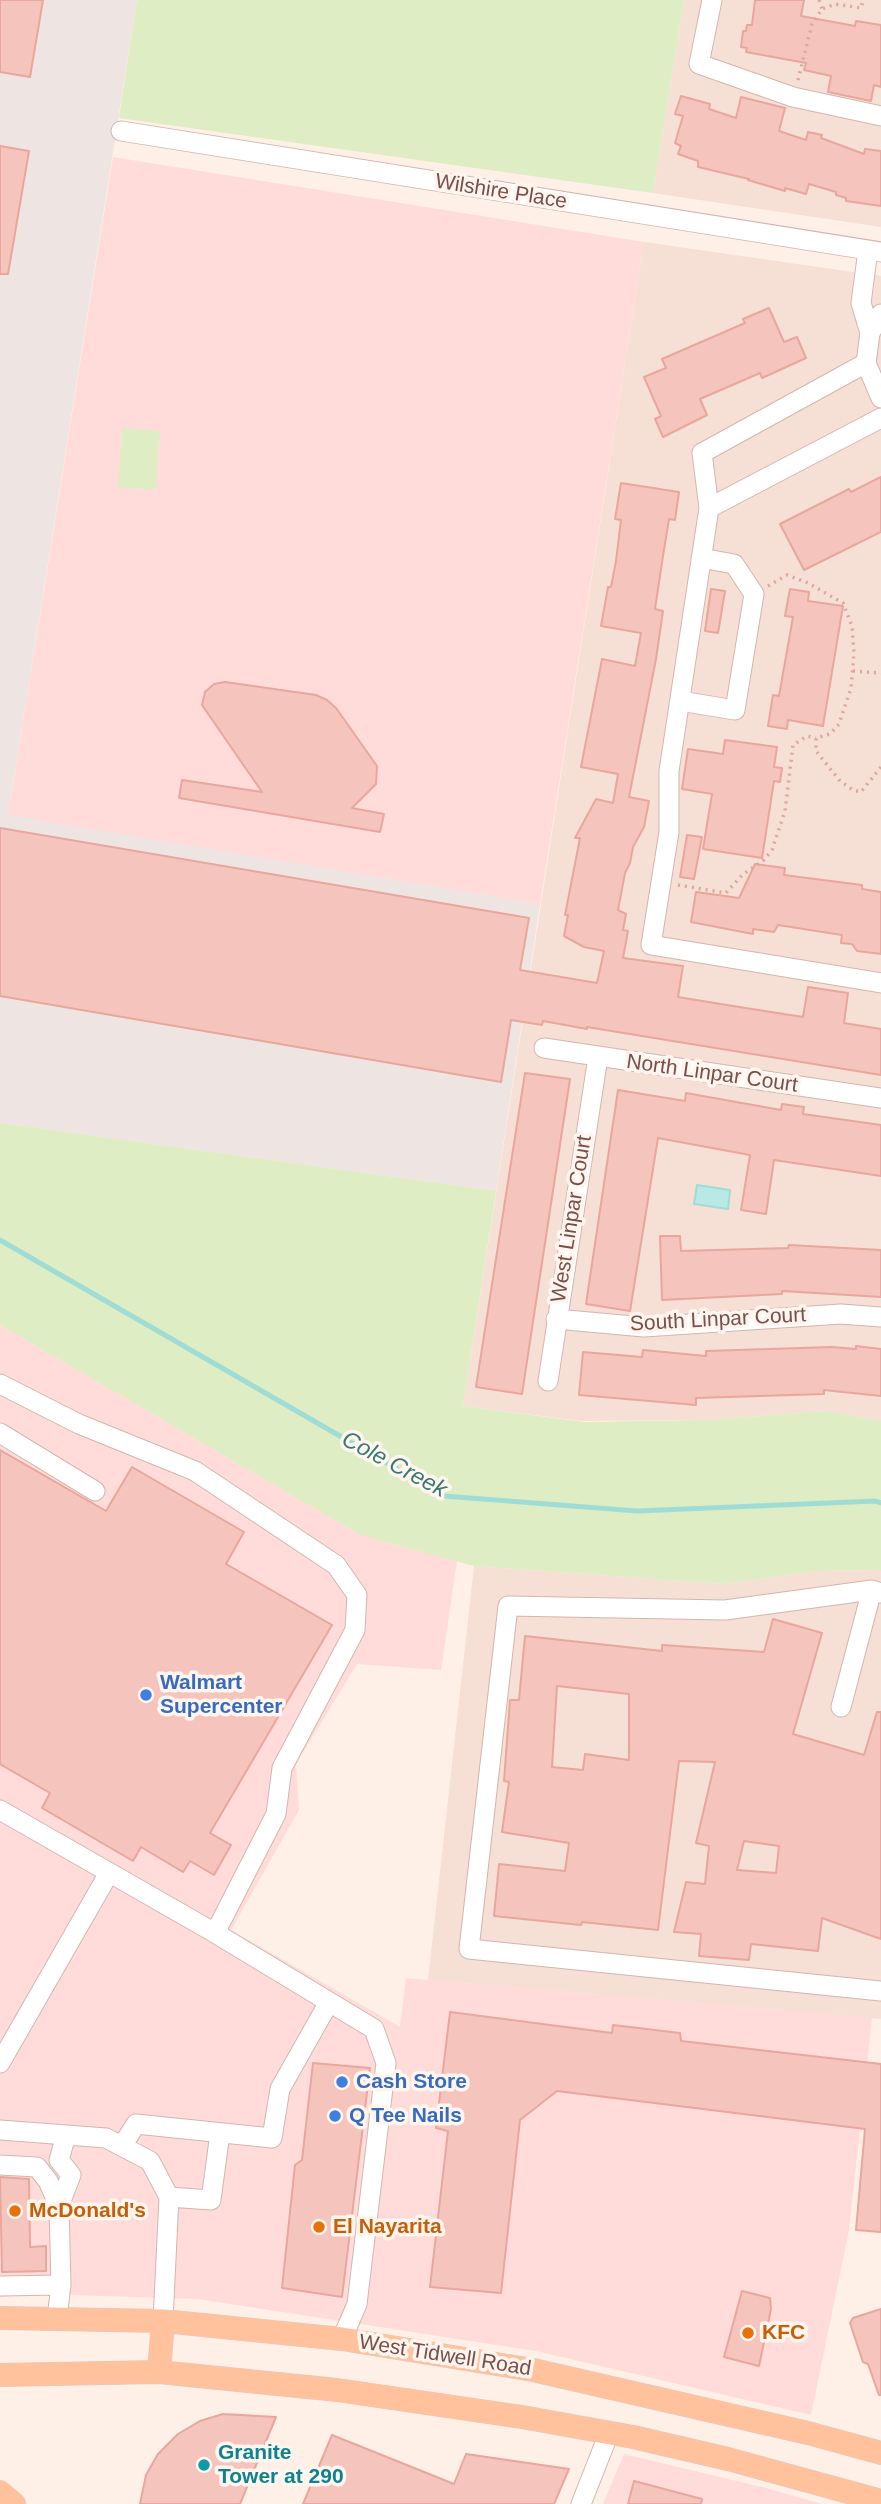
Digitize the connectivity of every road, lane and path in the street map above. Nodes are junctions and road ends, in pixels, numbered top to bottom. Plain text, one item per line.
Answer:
1 (712, 0) edge
2 (819, 0) edge
3 (863, 0) edge
4 (834, 2) edge
5 (822, 9) junction
6 (793, 97) junction
7 (881, 117) edge
8 (121, 131) dead end
9 (874, 251) edge
10 (881, 314) edge
11 (870, 333) junction
12 (866, 363) junction
13 (881, 398) edge
14 (881, 418) edge
15 (709, 508) junction
16 (701, 558) junction
17 (754, 594) junction
18 (853, 671) junction
19 (881, 673) edge
20 (680, 701) junction
21 (816, 738) junction
22 (881, 767) edge
23 (662, 882) junction
24 (881, 983) edge
25 (544, 1048) dead end
26 (598, 1057) junction
27 (881, 1098) edge
28 (881, 1317) edge
29 (556, 1319) junction
30 (548, 1381) dead end
31 (0, 1384) edge
32 (0, 1433) edge
33 (95, 1491) dead end
34 (877, 1591) edge
35 (841, 1707) dead end
36 (0, 1810) edge
37 (109, 1873) junction
38 (215, 1933) junction
39 (881, 1991) edge
40 (328, 2002) junction
41 (0, 2063) edge
42 (0, 2130) edge
43 (220, 2133) junction
44 (66, 2135) junction
45 (122, 2146) junction
46 (0, 2159) edge
47 (59, 2160) junction
48 (0, 2165) edge
49 (169, 2197) junction
50 (63, 2198) junction
51 (61, 2285) junction
52 (0, 2286) edge
53 (0, 2296) edge
54 (0, 2307) edge
55 (0, 2318) edge
56 (57, 2318) junction
57 (163, 2320) junction
58 (342, 2339) junction
59 (159, 2372) junction
60 (3, 2375) edge
61 (609, 2433) junction
62 (881, 2452) edge
63 (0, 2492) edge
64 (881, 2501) edge
65 (14, 2504) edge
66 (581, 2504) edge

1 - 6 street
2 - 5 path
3 - 4 path
4 - 5 path
5 - 6 path
6 - 7 street
8 - 9 street, Wilshire Place
9 - 11 street
10 - 11 street
11 - 12 street
12 - 13 street
12 - 15 street
14 - 15 street
15 - 16 street
16 - 17 street
16 - 20 street
17 - 18 path
17 - 20 street
18 - 19 path
18 - 21 path
20 - 23 street
21 - 22 path
21 - 23 path
23 - 24 street
25 - 26 street, North Linpar Court
26 - 27 street, North Linpar Court
26 - 29 street, West Linpar Court
28 - 29 street, South Linpar Court
29 - 30 street, West Linpar Court
31 - 38 street
32 - 33 street
34 - 35 street
34 - 39 street
36 - 37 street
37 - 38 street
37 - 41 street
38 - 40 street
40 - 43 street
40 - 58 street
42 - 44 street
43 - 45 street
43 - 49 street
44 - 45 street
44 - 47 street
45 - 49 street
46 - 47 street
47 - 50 street
48 - 50 street
49 - 57 street
50 - 51 street
51 - 52 street
51 - 56 street
53 - 54 street
55 - 56 main road, West Tidwell Road
56 - 57 main road, West Tidwell Road
57 - 58 main road, West Tidwell Road
57 - 59 main road
58 - 62 main road, West Tidwell Road
59 - 60 main road
59 - 61 main road
61 - 64 main road
61 - 66 street
63 - 65 main road

